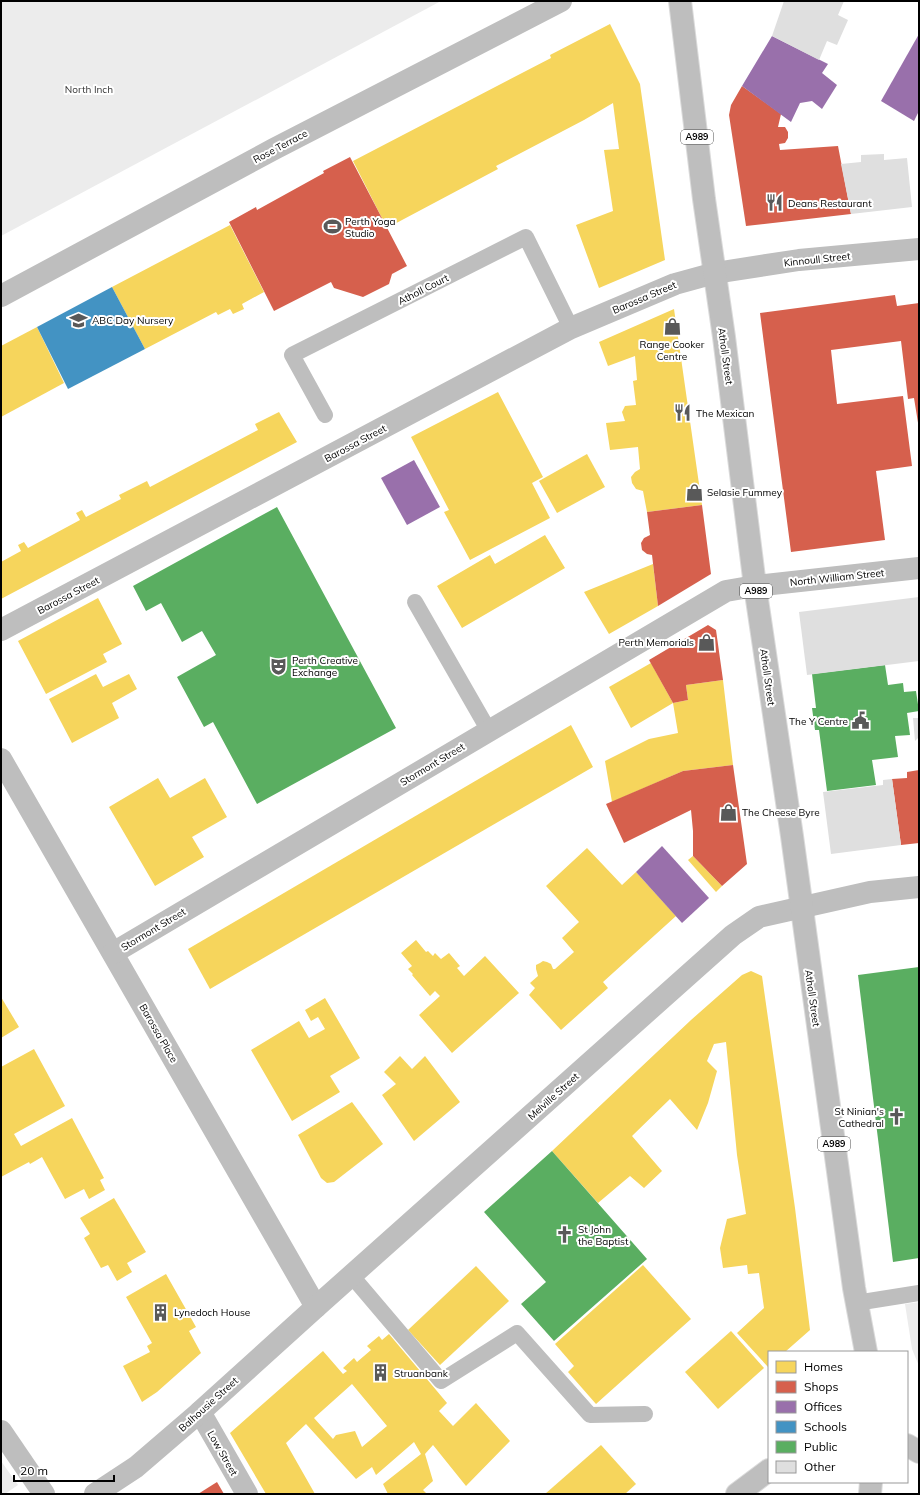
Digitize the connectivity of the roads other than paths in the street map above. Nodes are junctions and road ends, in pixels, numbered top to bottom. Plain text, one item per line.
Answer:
1 (561, 1) edge
2 (680, 1) edge
3 (919, 249) edge
4 (715, 273) junction
5 (1, 296) edge
6 (571, 328) junction
7 (325, 415) dead end
8 (919, 568) edge
9 (755, 586) junction
10 (415, 602) dead end
11 (1, 630) edge
12 (489, 731) junction
13 (1, 760) edge
14 (919, 887) edge
15 (802, 908) junction
16 (113, 953) junction
17 (352, 1275) junction
18 (919, 1293) edge
19 (856, 1303) junction
20 (316, 1307) junction
21 (866, 1351) edge
22 (200, 1412) junction
23 (645, 1414) dead end
24 (1, 1431) edge
25 (908, 1446) edge
26 (919, 1452) edge
27 (768, 1471) edge
28 (871, 1483) edge
29 (44, 1494) edge
30 (95, 1494) edge
31 (247, 1494) edge
32 (737, 1494) edge
33 (870, 1494) edge

1 - 5 street, Rose Terrace
2 - 4 street, Atholl Street / A989
3 - 4 street, Kinnoull Street
4 - 6 street, Barossa Street
4 - 9 street, Atholl Street / A989
6 - 7 lane, Atholl Court
6 - 11 street, Barossa Street
8 - 9 street, North William Street
9 - 12 street, Stormont Street
9 - 15 street, Atholl Street / A989
10 - 12 lane
12 - 16 street, Stormont Street
13 - 16 street, Barossa Place
14 - 15 street, Melville Street
15 - 17 street, Melville Street
15 - 19 street, Atholl Street / A989
16 - 20 street, Barossa Place
17 - 20 street, Melville Street
17 - 23 lane
18 - 19 lane
19 - 21 street, Atholl Street / A989
20 - 22 street, Balhousie Street
22 - 30 street, Balhousie Street
22 - 31 street, Low Street
24 - 29 street
25 - 26 street
27 - 32 street
28 - 33 street

